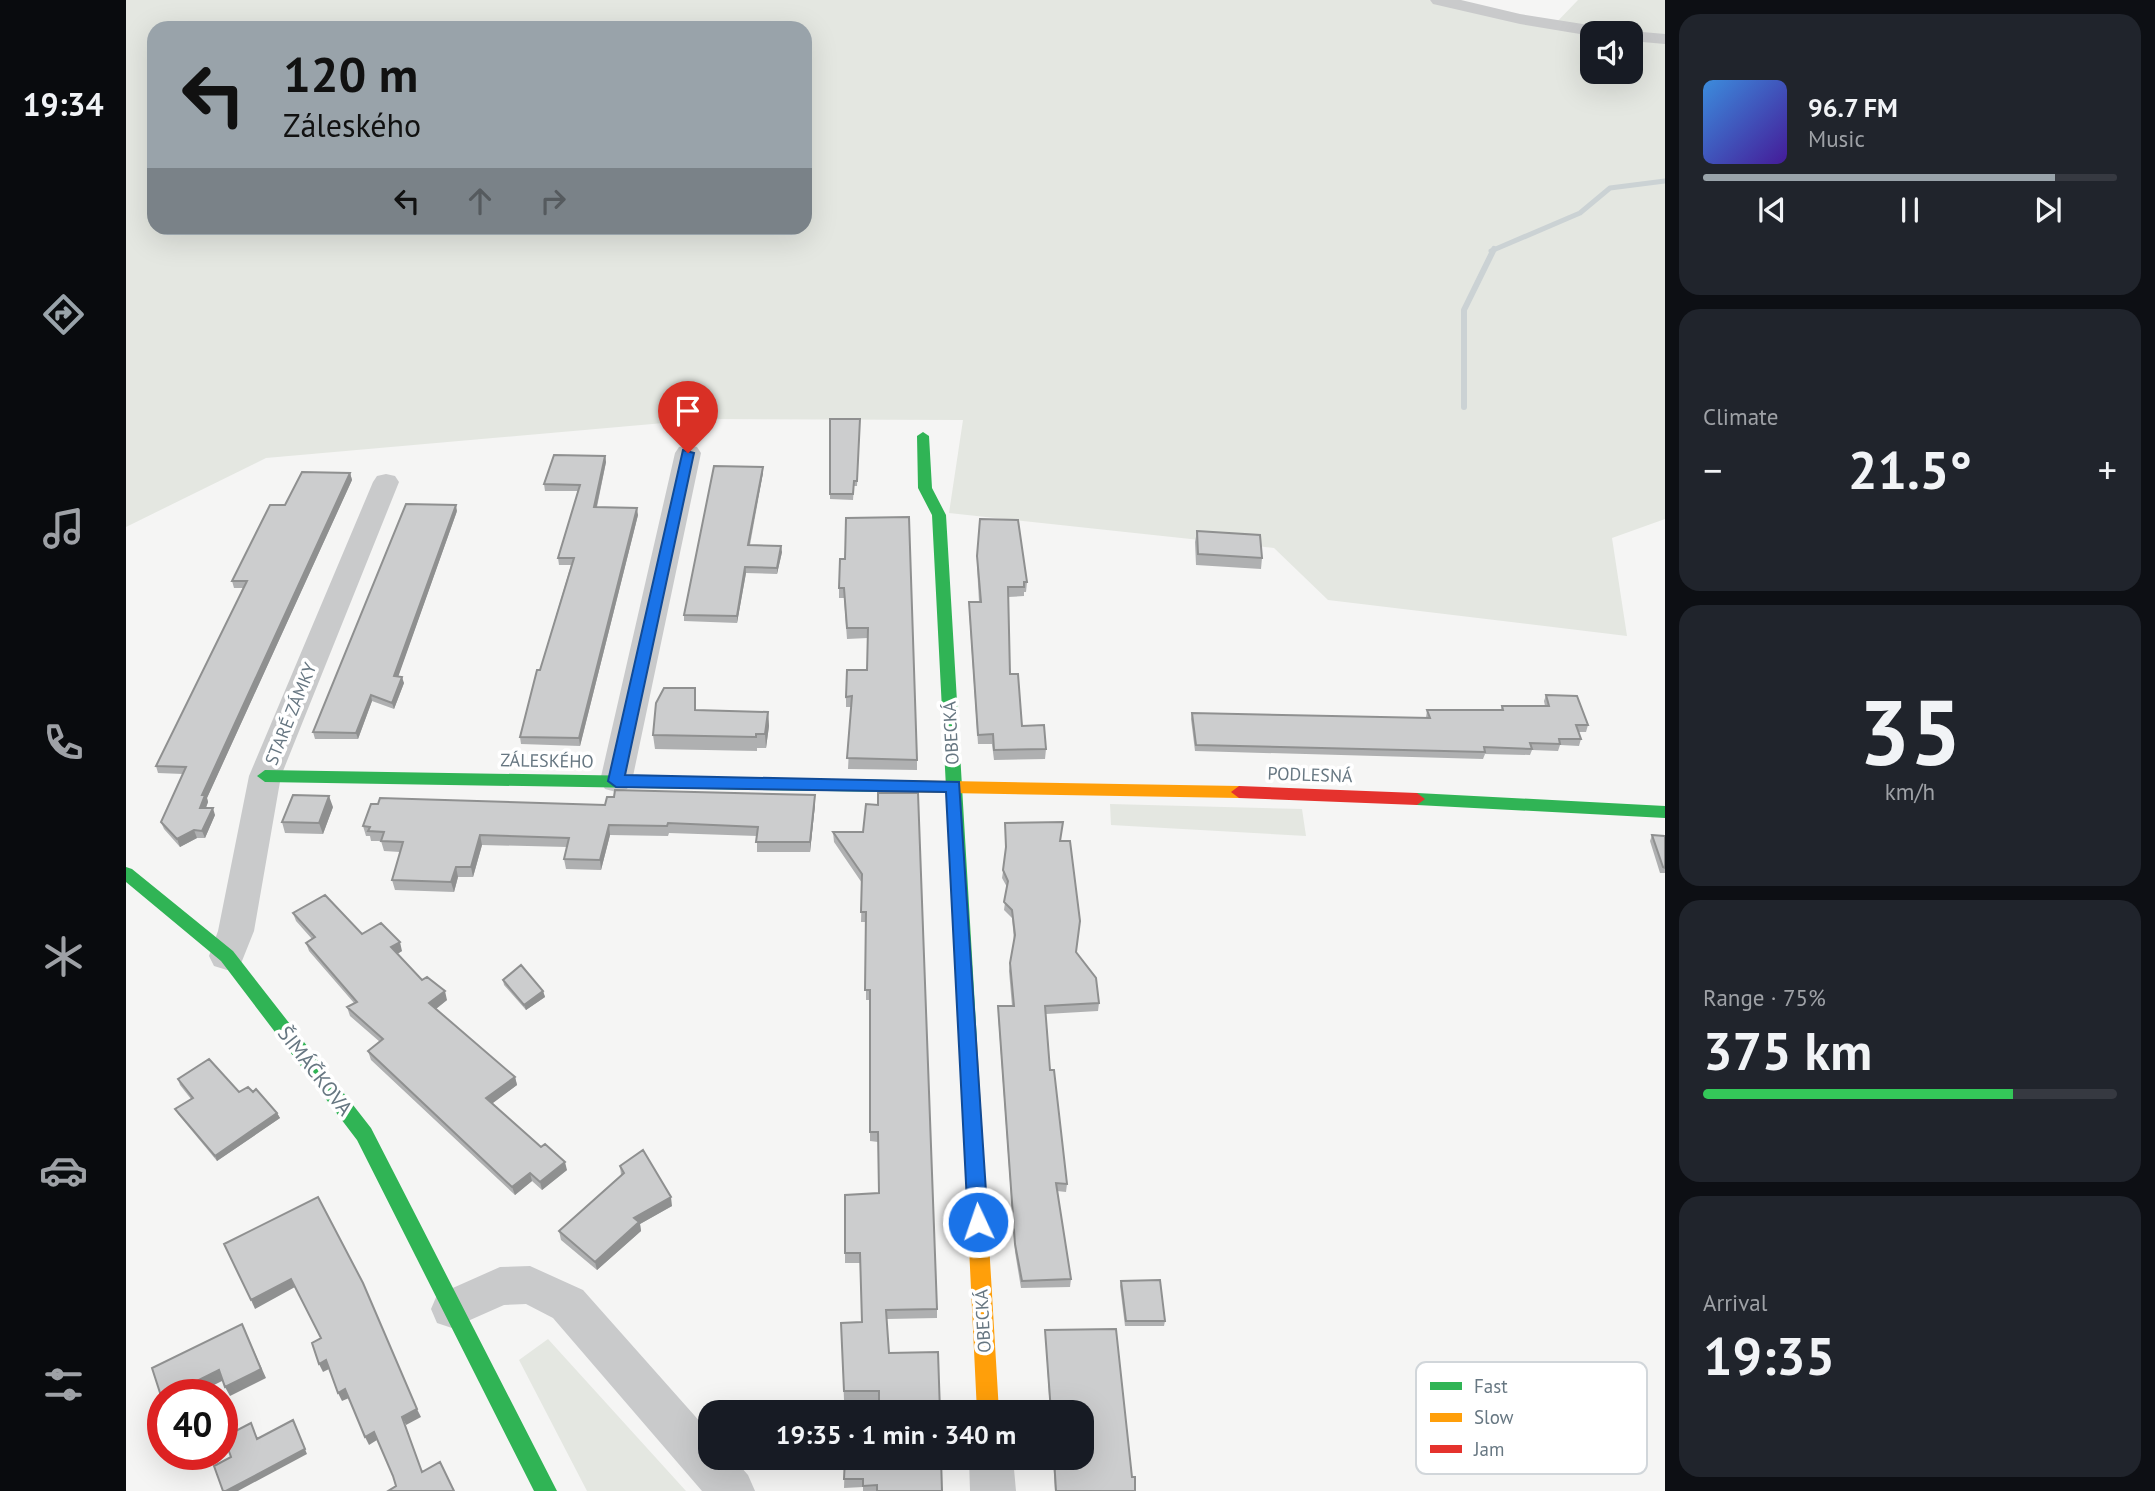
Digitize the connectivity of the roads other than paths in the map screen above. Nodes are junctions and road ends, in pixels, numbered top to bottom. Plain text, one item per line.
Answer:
1 (1439, 0) edge
2 (1580, 29) edge
3 (1643, 37) edge
4 (1665, 39) edge
5 (923, 436) dead end
6 (688, 453) dead end
7 (386, 482) dead end
8 (265, 776) junction
9 (616, 781) junction
10 (954, 786) junction
11 (1665, 812) edge
12 (126, 873) edge
13 (227, 956) junction
14 (453, 1309) junction
15 (987, 1400) edge
16 (992, 1470) edge
17 (546, 1491) edge
18 (732, 1491) edge
19 (993, 1491) edge

1 - 2 street
3 - 4 street
5 - 10 street, OBECKÁ
6 - 9 street
7 - 8 street, STARÉ ZÁMKY
8 - 9 street, ZÁLESKÉHO
8 - 13 street, STARÉ ZÁMKY
9 - 10 street, ZÁLESKÉHO
10 - 11 street, PODLESNÁ
10 - 15 street, OBECKÁ
12 - 13 street, ŠIMÁČKOVA
13 - 14 street, ŠIMÁČKOVA
14 - 17 street, ŠIMÁČKOVA
14 - 18 street
16 - 19 street

